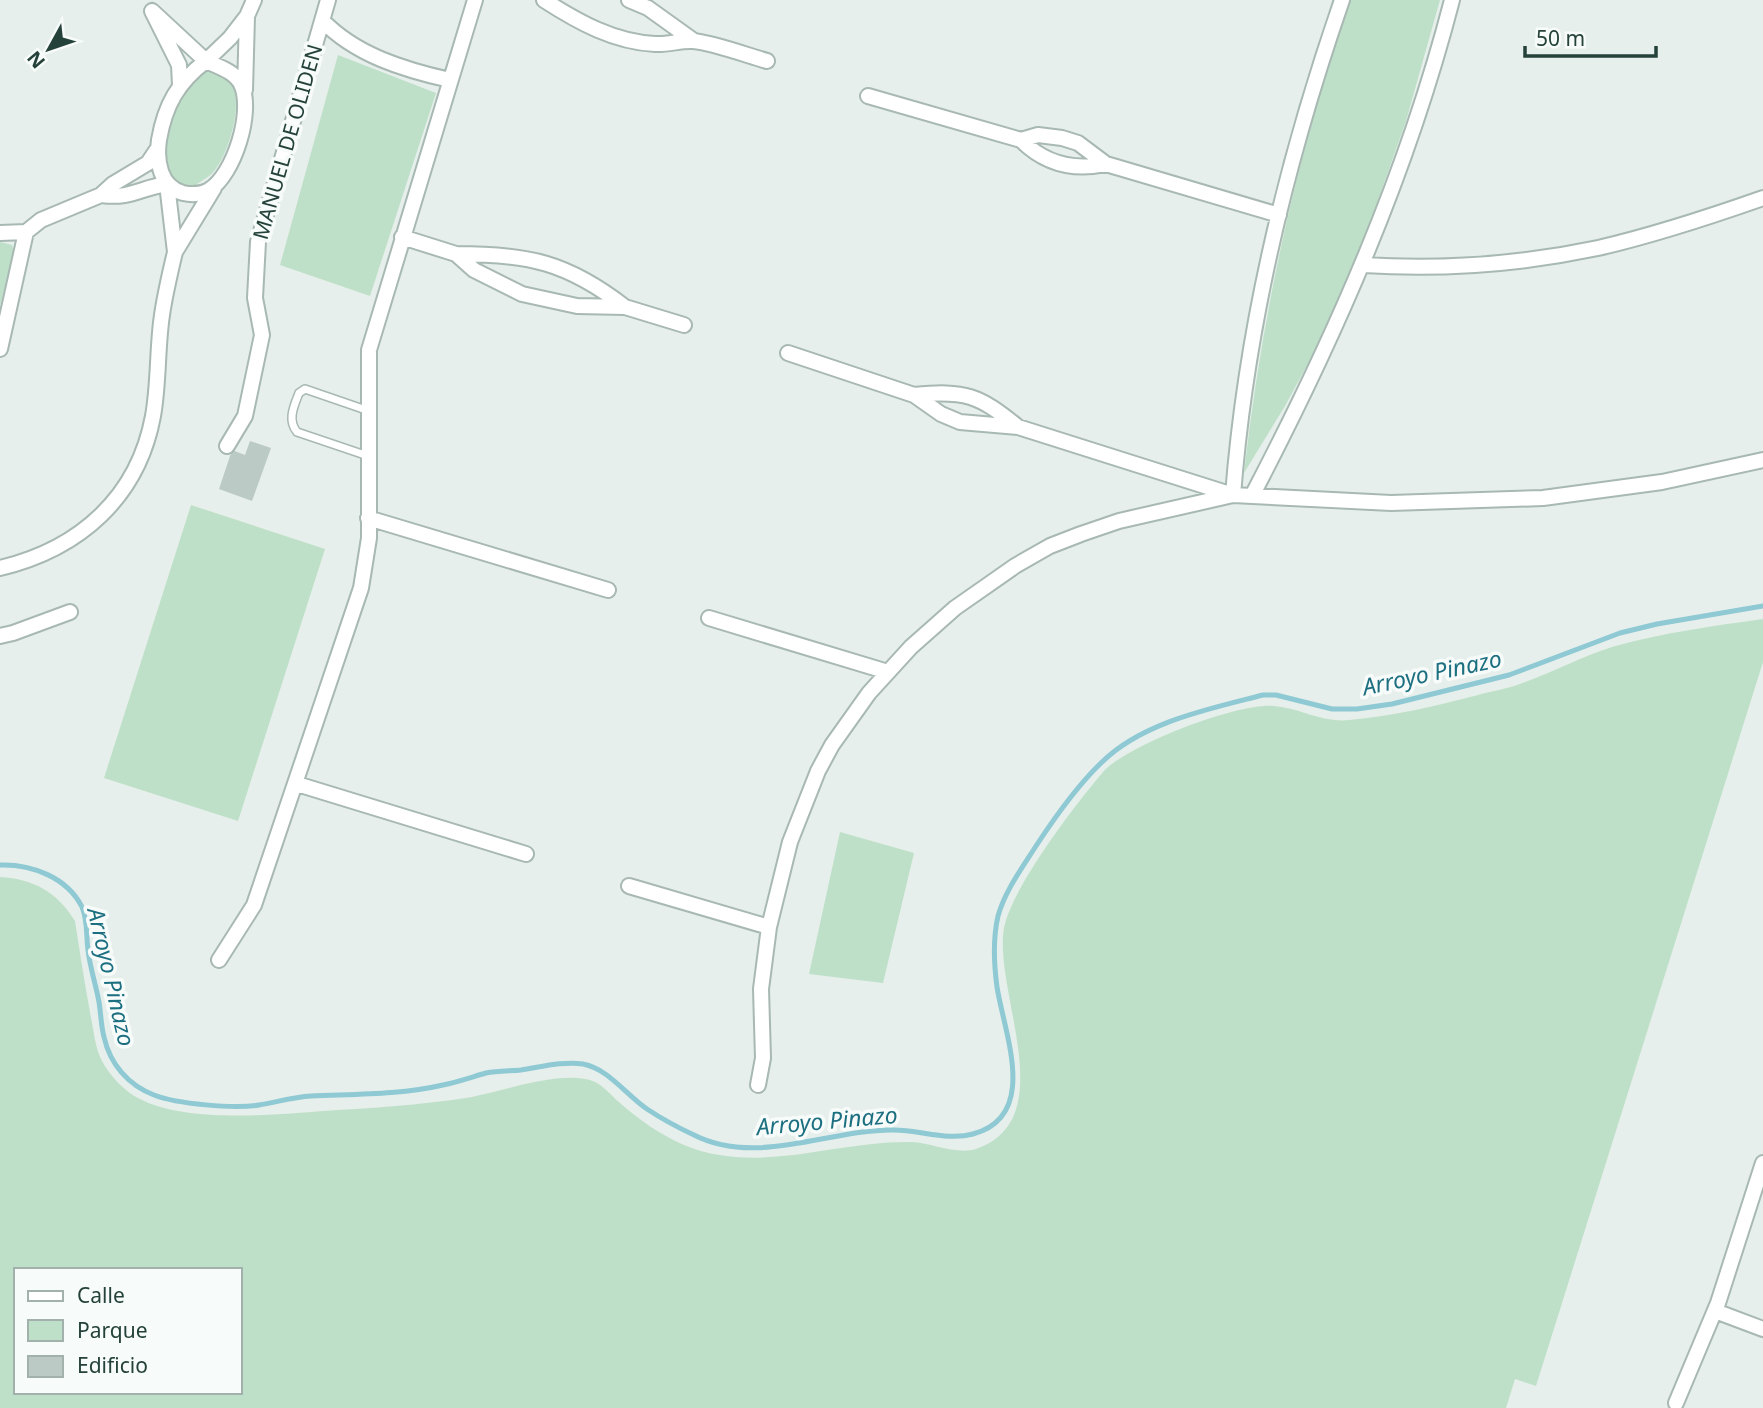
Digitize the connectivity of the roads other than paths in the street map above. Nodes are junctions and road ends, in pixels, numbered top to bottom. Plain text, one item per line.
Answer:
1 (254, 0) edge
2 (328, 0) edge
3 (475, 0) edge
4 (544, 0) edge
5 (629, 0) edge
6 (1342, 0) edge
7 (1452, 0) edge
8 (148, 6) edge
9 (247, 16) junction
10 (322, 20) junction
11 (694, 41) junction
12 (206, 61) junction
13 (767, 61) dead end
14 (450, 80) junction
15 (180, 85) junction
16 (245, 95) junction
17 (868, 96) dead end
18 (1021, 140) junction
19 (159, 146) junction
20 (1106, 164) junction
21 (217, 183) junction
22 (167, 184) junction
23 (101, 195) junction
24 (1763, 198) edge
25 (1279, 215) junction
26 (26, 232) junction
27 (0, 233) edge
28 (402, 237) junction
29 (174, 252) junction
30 (456, 254) junction
31 (1363, 265) junction
32 (625, 307) junction
33 (684, 325) dead end
34 (0, 349) edge
35 (788, 353) dead end
36 (914, 395) junction
37 (369, 411) junction
38 (1018, 427) junction
39 (227, 446) dead end
40 (368, 456) junction
41 (1763, 460) edge
42 (1233, 495) junction
43 (1252, 496) junction
44 (368, 518) junction
45 (0, 568) edge
46 (608, 590) dead end
47 (70, 612) dead end
48 (709, 618) dead end
49 (0, 636) edge
50 (888, 672) junction
51 (297, 784) junction
52 (526, 854) dead end
53 (629, 886) dead end
54 (769, 927) junction
55 (219, 960) dead end
56 (758, 1085) dead end
57 (1763, 1163) edge
58 (1714, 1311) junction
59 (1763, 1329) edge
60 (1676, 1402) dead end

1 - 9 street
2 - 10 street, MANUEL DE OLIDEN
3 - 14 street
4 - 11 street
5 - 11 street
6 - 25 street
7 - 31 street
8 - 12 street
8 - 15 street
9 - 12 street
9 - 16 street
10 - 14 street
10 - 39 street, MANUEL DE OLIDEN
11 - 13 street
12 - 15 street
12 - 16 street
14 - 28 street
15 - 19 street
16 - 21 street
17 - 18 street
18 - 20 street
18 - 20 street
19 - 22 street
19 - 23 street
20 - 25 street
21 - 22 street
21 - 29 street
22 - 23 street
22 - 29 street
23 - 26 street
24 - 31 street
25 - 42 street
26 - 27 street
26 - 34 street
28 - 30 street
28 - 37 street
29 - 45 street
30 - 32 street
30 - 32 street
31 - 43 street
32 - 33 street
35 - 36 street
36 - 38 street
36 - 38 street
37 - 40 street
37 - 40 lane
38 - 42 street
40 - 44 street
41 - 43 street
42 - 43 street
42 - 50 street
44 - 46 street
44 - 51 street
47 - 49 street
48 - 50 street
50 - 54 street
51 - 52 street
51 - 55 street
53 - 54 street
54 - 56 street
57 - 58 street
58 - 59 street
58 - 60 street

